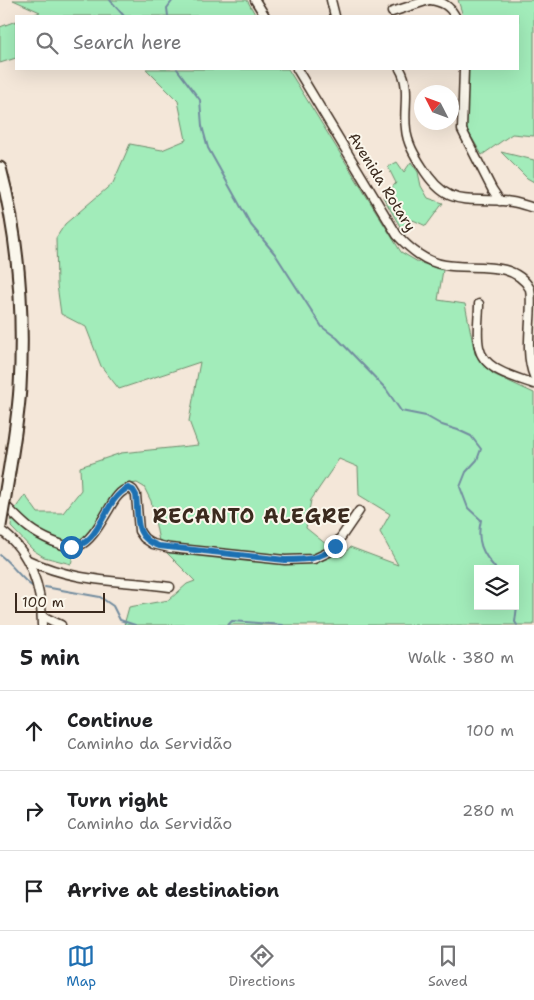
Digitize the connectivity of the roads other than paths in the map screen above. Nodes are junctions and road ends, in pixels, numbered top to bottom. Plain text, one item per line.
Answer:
1 (255, 0) edge
2 (331, 0) edge
3 (430, 0) edge
4 (392, 12) dead end
5 (264, 15) edge
6 (335, 15) edge
7 (454, 15) edge
8 (298, 70) edge
9 (401, 70) edge
10 (464, 70) edge
11 (0, 168) edge
12 (500, 201) junction
13 (534, 208) edge
14 (479, 304) dead end
15 (533, 339) edge
16 (534, 376) edge
17 (534, 384) edge
18 (0, 499) edge
19 (359, 511) dead end
20 (0, 526) edge
21 (0, 530) edge
22 (28, 560) junction
23 (170, 587) dead end
24 (42, 616) junction
25 (42, 625) edge
26 (61, 625) edge

1 - 5 street
2 - 6 street
3 - 4 street
3 - 7 street
8 - 15 street, Avenida Rotary
9 - 12 street
10 - 12 street
11 - 20 highway, bridge
12 - 13 street
14 - 17 street
15 - 16 street, Avenida Rotary
18 - 19 street
21 - 22 street
22 - 23 street
22 - 24 street
24 - 25 street
24 - 26 street

